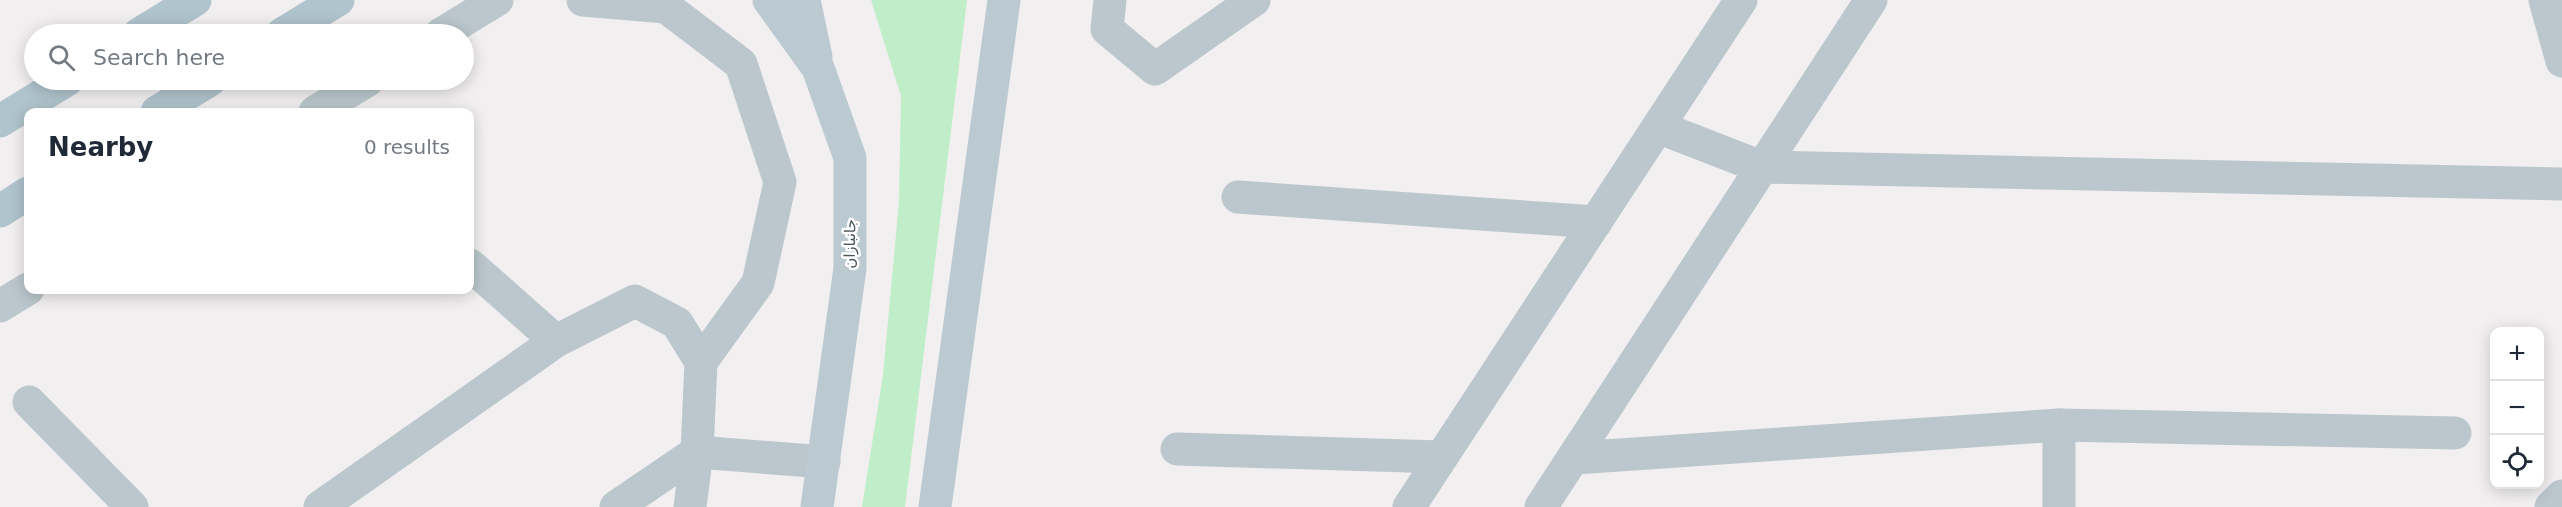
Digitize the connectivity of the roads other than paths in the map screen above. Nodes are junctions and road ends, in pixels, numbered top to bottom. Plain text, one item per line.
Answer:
1 (195, 0) edge
2 (338, 0) edge
3 (497, 0) edge
4 (582, 0) edge
5 (769, 0) edge
6 (804, 0) edge
7 (1004, 0) edge
8 (1110, 0) edge
9 (1254, 0) edge
10 (1741, 0) edge
11 (1871, 0) edge
12 (2545, 0) edge
13 (156, 24) edge
14 (298, 24) edge
15 (457, 24) edge
16 (2562, 61) edge
17 (818, 68) junction
18 (51, 90) edge
19 (193, 90) edge
20 (351, 90) edge
21 (164, 108) edge
22 (322, 108) edge
23 (0, 121) edge
24 (1658, 127) junction
25 (1761, 167) junction
26 (2562, 184) edge
27 (24, 196) edge
28 (1238, 197) dead end
29 (0, 211) edge
30 (1596, 222) junction
31 (474, 269) edge
32 (24, 291) edge
33 (0, 306) edge
34 (556, 341) junction
35 (701, 362) junction
36 (29, 402) dead end
37 (2059, 425) junction
38 (2455, 433) dead end
39 (1177, 449) dead end
40 (697, 452) junction
41 (1442, 457) junction
42 (1575, 458) junction
43 (824, 462) junction
44 (2562, 497) edge
45 (132, 507) edge
46 (320, 507) edge
47 (616, 507) edge
48 (690, 507) edge
49 (818, 507) edge
50 (935, 507) edge
51 (1409, 507) edge
52 (1541, 507) edge
53 (2059, 507) edge
54 (2551, 507) edge
55 (2558, 507) edge

1 - 13 main road
2 - 14 main road
3 - 15 street
4 - 35 street
5 - 17 main road, جانبازان
6 - 17 main road
7 - 50 main road
8 - 9 street
10 - 24 street
11 - 25 street
12 - 16 street
17 - 43 main road, جانبازان
18 - 23 main road
19 - 21 main road
20 - 22 street
24 - 25 street
24 - 30 street
25 - 26 street
25 - 42 street
27 - 29 main road
28 - 30 street
30 - 41 street
31 - 34 street
32 - 33 street
34 - 35 street
34 - 46 street
35 - 40 street
36 - 45 street
37 - 38 street
37 - 42 street
37 - 53 street
39 - 41 street
40 - 43 street
40 - 47 street
40 - 48 street
41 - 51 street
42 - 52 street
43 - 49 main road, جانبازان
44 - 54 street
44 - 55 street

